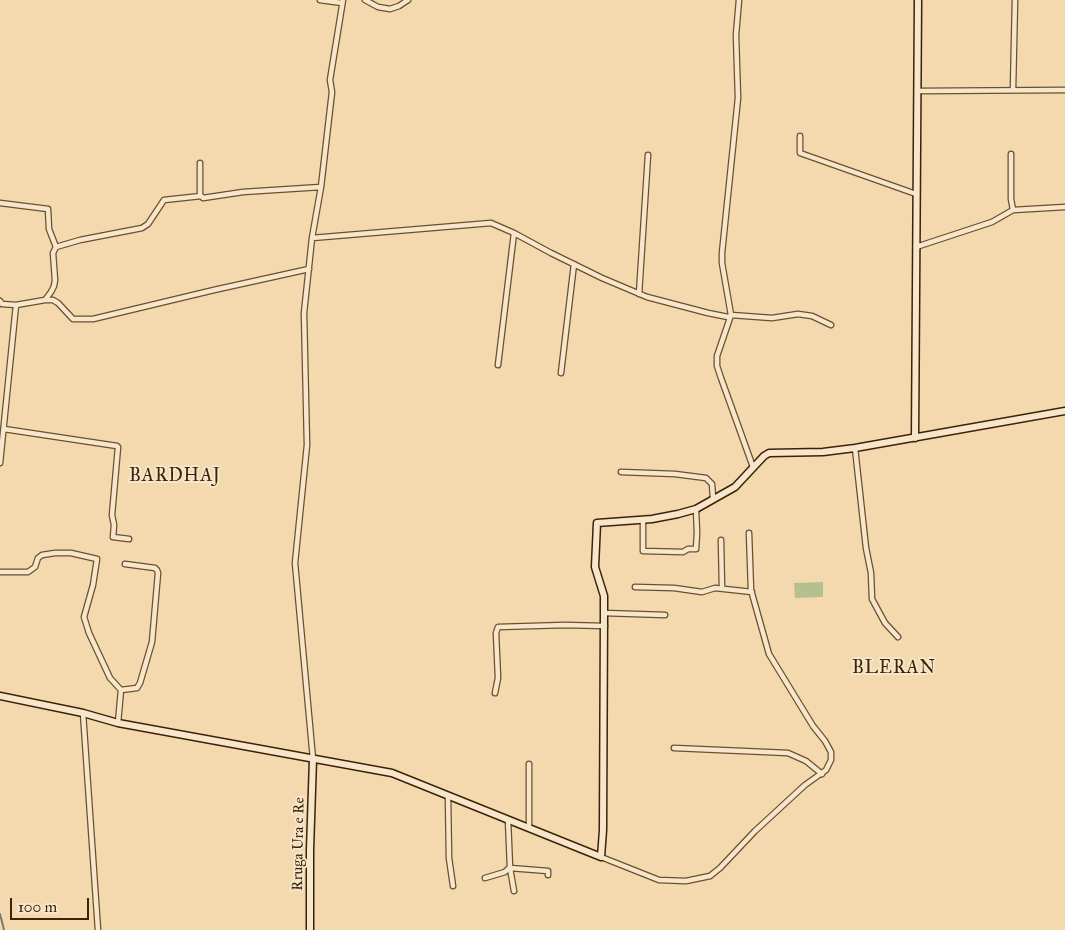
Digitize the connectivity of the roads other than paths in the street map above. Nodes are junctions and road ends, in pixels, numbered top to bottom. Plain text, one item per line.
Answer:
1 (320, 0) edge
2 (365, 0) edge
3 (408, 0) edge
4 (739, 0) edge
5 (918, 0) edge
6 (1015, 0) edge
7 (342, 2) edge
8 (1013, 89) junction
9 (1065, 90) edge
10 (918, 91) junction
11 (800, 136) dead end
12 (1011, 154) dead end
13 (648, 155) dead end
14 (200, 164) dead end
15 (321, 187) junction
16 (916, 194) junction
17 (200, 196) junction
18 (0, 203) edge
19 (1065, 207) edge
20 (1013, 210) junction
21 (514, 233) junction
22 (312, 238) junction
23 (56, 247) junction
24 (916, 247) junction
25 (574, 264) junction
26 (309, 269) junction
27 (639, 294) junction
28 (45, 300) junction
29 (1, 303) edge
30 (16, 306) junction
31 (731, 315) junction
32 (831, 325) dead end
33 (498, 365) dead end
34 (561, 373) dead end
35 (1065, 411) edge
36 (4, 429) junction
37 (915, 438) junction
38 (855, 448) junction
39 (0, 463) edge
40 (753, 467) junction
41 (621, 472) dead end
42 (713, 498) junction
43 (696, 509) junction
44 (643, 520) junction
45 (749, 532) dead end
46 (129, 539) dead end
47 (720, 540) dead end
48 (125, 564) dead end
49 (0, 572) edge
50 (635, 587) dead end
51 (722, 588) junction
52 (752, 592) junction
53 (604, 613) junction
54 (665, 615) dead end
55 (604, 626) junction
56 (898, 637) dead end
57 (120, 690) junction
58 (495, 693) dead end
59 (0, 696) edge
60 (82, 713) junction
61 (118, 723) junction
62 (674, 748) dead end
63 (313, 759) junction
64 (529, 764) dead end
65 (822, 774) junction
66 (448, 796) junction
67 (508, 820) junction
68 (529, 828) junction
69 (601, 857) junction
70 (510, 868) junction
71 (548, 875) dead end
72 (485, 878) dead end
73 (454, 886) dead end
74 (514, 891) dead end
75 (98, 930) edge
76 (310, 930) edge

1 - 7 street
2 - 3 street
4 - 31 street
5 - 10 street
6 - 8 street
7 - 15 street
8 - 9 street
8 - 10 street
10 - 16 street
11 - 16 street
12 - 20 street
13 - 27 street
14 - 17 street
15 - 17 street
15 - 22 street
16 - 24 street
17 - 23 street
18 - 23 street
19 - 20 street
20 - 24 street
21 - 22 street
21 - 25 street
21 - 33 street
22 - 26 street
23 - 28 street
24 - 37 street
25 - 27 street
25 - 34 street
26 - 28 street
26 - 63 street
27 - 31 street
28 - 30 street
29 - 30 street
30 - 36 street
31 - 32 street
31 - 40 street
35 - 37 street
36 - 39 street
36 - 46 street
37 - 38 street
38 - 40 street
38 - 56 street
40 - 42 street
41 - 42 street
42 - 43 street
43 - 44 street
43 - 44 street
44 - 53 street
45 - 52 street
47 - 51 street
48 - 57 street
49 - 57 street
50 - 51 street
51 - 52 street
52 - 65 street
53 - 54 street
53 - 55 street
55 - 58 street
55 - 69 street
57 - 61 street
59 - 60 street
60 - 61 street
60 - 75 street
61 - 63 street
62 - 65 street
63 - 66 street
63 - 76 street, Rruga Ura e Re
64 - 68 street
65 - 69 street
66 - 67 street
66 - 73 street
67 - 68 street
67 - 70 street
68 - 69 street
70 - 71 street
70 - 72 street
70 - 74 street

